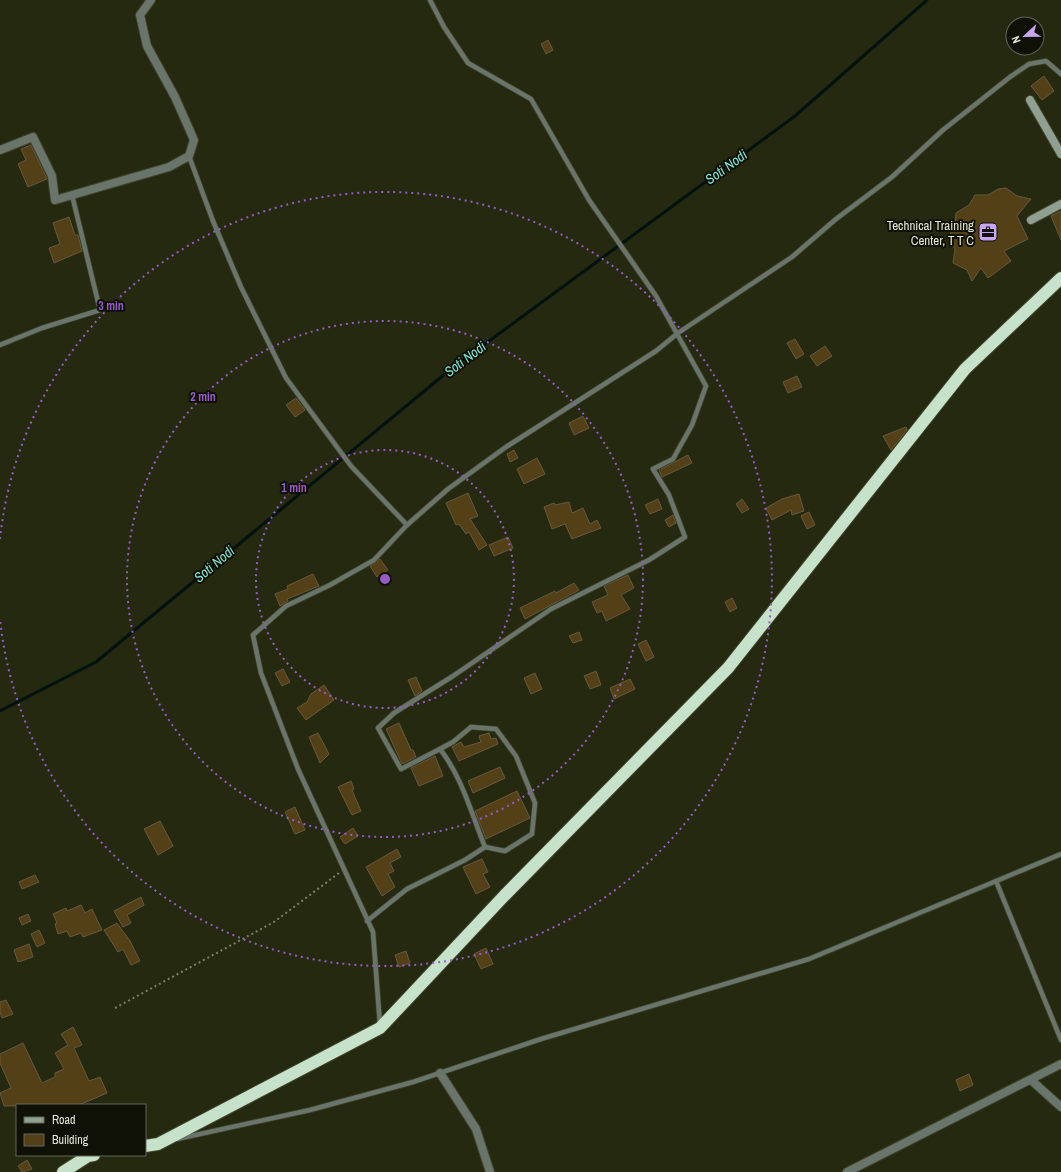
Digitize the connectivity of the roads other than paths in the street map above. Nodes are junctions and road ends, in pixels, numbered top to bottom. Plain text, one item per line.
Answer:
1 (151, 0) edge
2 (430, 0) edge
3 (1061, 74) edge
4 (1030, 100) dead end
5 (0, 150) edge
6 (1061, 154) edge
7 (189, 156) junction
8 (72, 195) junction
9 (1061, 204) edge
10 (1031, 220) dead end
11 (1061, 278) edge
12 (678, 333) junction
13 (0, 345) edge
14 (407, 525) junction
15 (440, 749) junction
16 (484, 847) junction
17 (1061, 854) edge
18 (996, 881) junction
19 (367, 921) junction
20 (380, 1028) junction
21 (1061, 1040) edge
22 (1061, 1064) edge
23 (440, 1073) junction
24 (1031, 1080) junction
25 (1061, 1107) edge
26 (158, 1144) junction
27 (146, 1146) edge
28 (88, 1156) edge
29 (63, 1172) edge
30 (490, 1172) edge
31 (847, 1172) edge

1 - 7 street
2 - 12 lane
3 - 12 lane
4 - 6 street
5 - 8 street
7 - 8 street
7 - 14 lane
8 - 13 lane
9 - 10 street
11 - 20 highway
12 - 14 lane
12 - 15 lane
14 - 19 lane
15 - 16 lane
15 - 16 lane
16 - 19 lane
17 - 18 lane
18 - 21 lane
18 - 23 lane
19 - 20 lane
20 - 26 highway
22 - 24 street
23 - 26 lane
23 - 30 street
24 - 25 street
24 - 31 street
26 - 27 highway
28 - 29 highway

